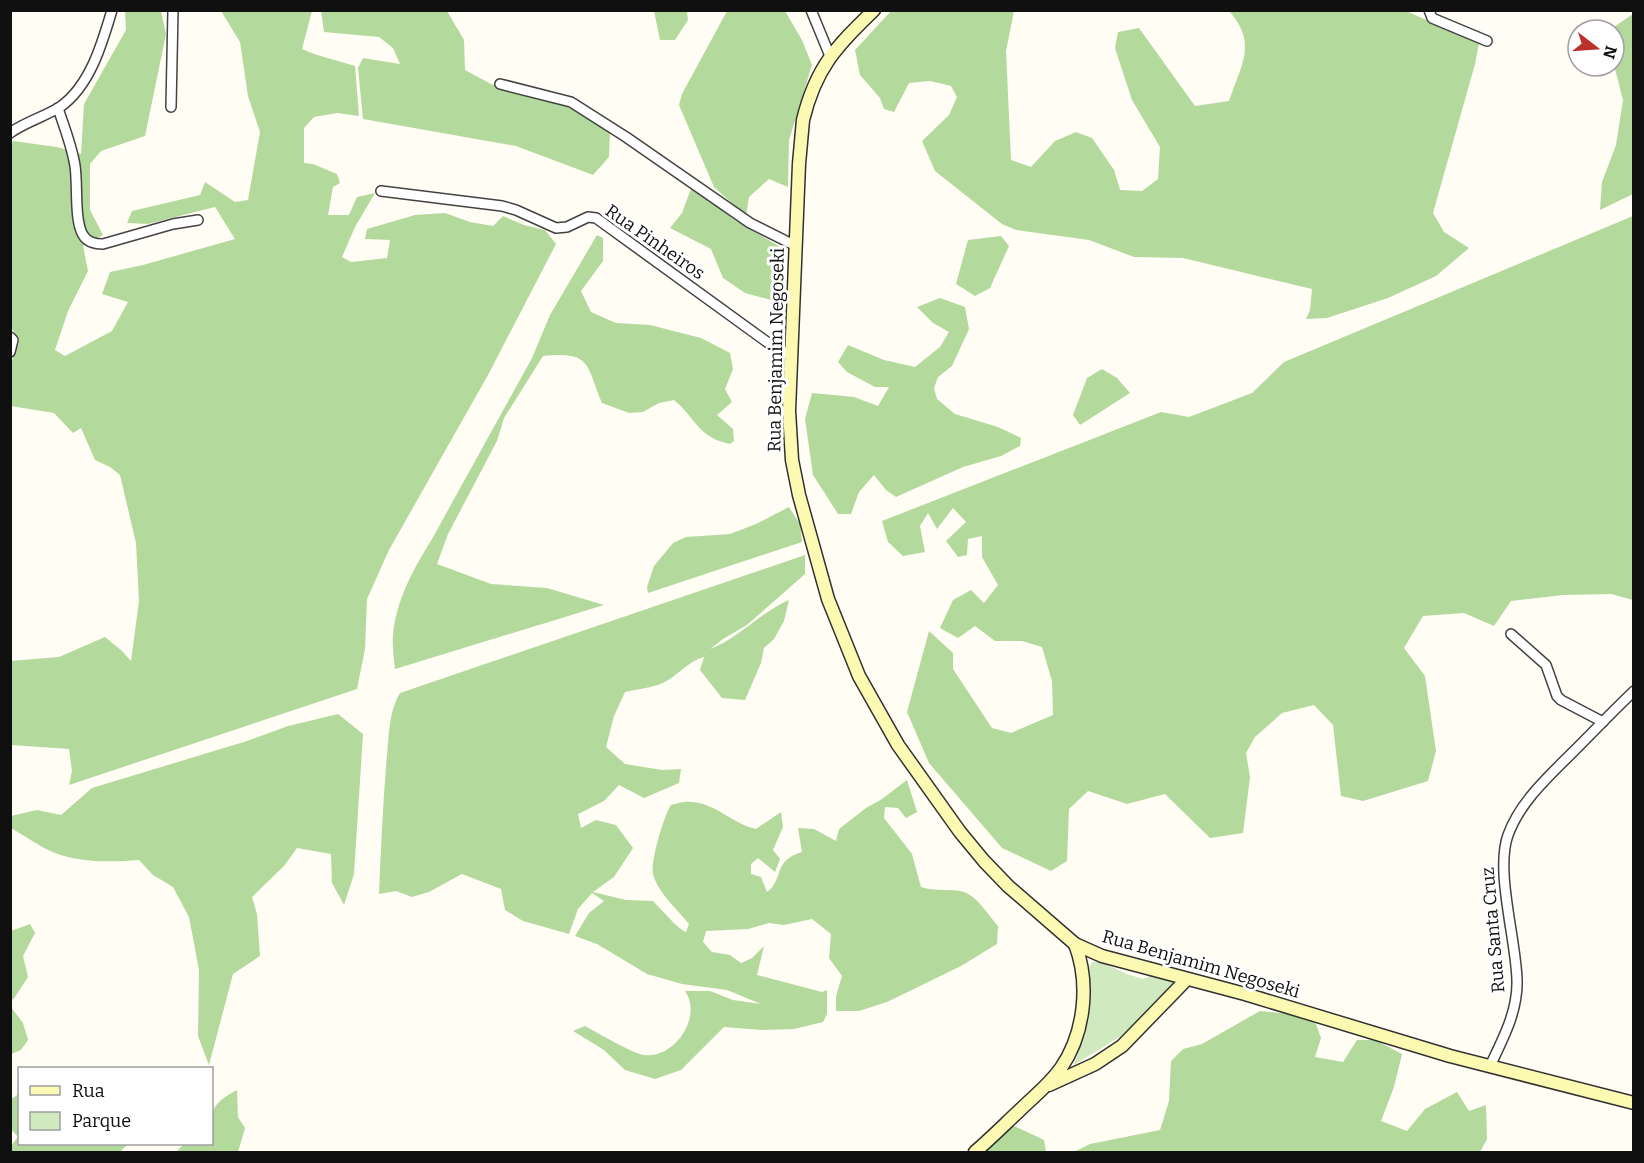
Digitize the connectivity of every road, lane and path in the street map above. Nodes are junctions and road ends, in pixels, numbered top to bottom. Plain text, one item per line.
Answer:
1 (112, 10) edge
2 (173, 10) edge
3 (811, 10) edge
4 (874, 10) edge
5 (1429, 10) edge
6 (1487, 41) dead end
7 (830, 56) junction
8 (500, 84) dead end
9 (171, 106) dead end
10 (58, 108) junction
11 (10, 133) edge
12 (381, 191) dead end
13 (198, 220) dead end
14 (796, 246) junction
15 (10, 336) edge
16 (10, 351) edge
17 (790, 355) junction
18 (1511, 634) dead end
19 (1634, 691) edge
20 (1603, 722) junction
21 (1075, 944) junction
22 (1188, 979) junction
23 (1490, 1066) junction
24 (1045, 1087) junction
25 (1634, 1103) edge
26 (975, 1152) edge

1 - 10 street
2 - 9 street
3 - 7 street
4 - 7 main road, Rua Benjamim Negoseki
5 - 6 street
7 - 14 main road, Rua Benjamim Negoseki
8 - 14 street
10 - 11 street
10 - 13 street
12 - 17 street, Rua Pinheiros
14 - 17 main road, Rua Benjamim Negoseki
15 - 16 street
17 - 21 main road, Rua Benjamim Negoseki
18 - 20 street
19 - 20 street, Rua Santa Cruz
20 - 23 street, Rua Santa Cruz
21 - 22 main road, Rua Benjamim Negoseki
21 - 24 main road
22 - 23 main road, Rua Benjamim Negoseki
22 - 24 main road
23 - 25 main road, Rua Benjamim Negoseki
24 - 26 main road

